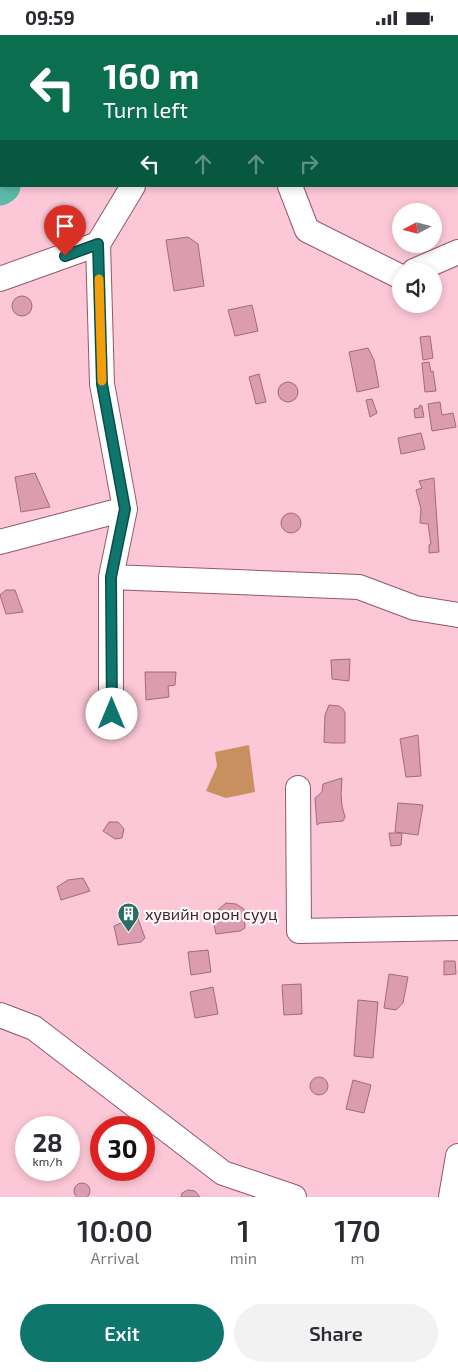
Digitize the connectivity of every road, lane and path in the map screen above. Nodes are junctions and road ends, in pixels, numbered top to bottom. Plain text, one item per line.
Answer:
1 (132, 187) edge
2 (290, 187) edge
3 (98, 244) junction
4 (458, 252) edge
5 (433, 263) edge
6 (392, 272) edge
7 (0, 279) edge
8 (125, 509) junction
9 (0, 543) edge
10 (111, 577) junction
11 (458, 615) edge
12 (112, 714) dead end
13 (298, 787) dead end
14 (458, 928) edge
15 (0, 1015) edge
16 (458, 1156) edge
17 (294, 1197) edge
18 (451, 1197) edge

1 - 3 street
2 - 6 street
3 - 7 street
3 - 8 street
4 - 5 street
8 - 9 street
8 - 10 street
10 - 11 street
10 - 12 street
13 - 14 street
15 - 17 street
16 - 18 street

